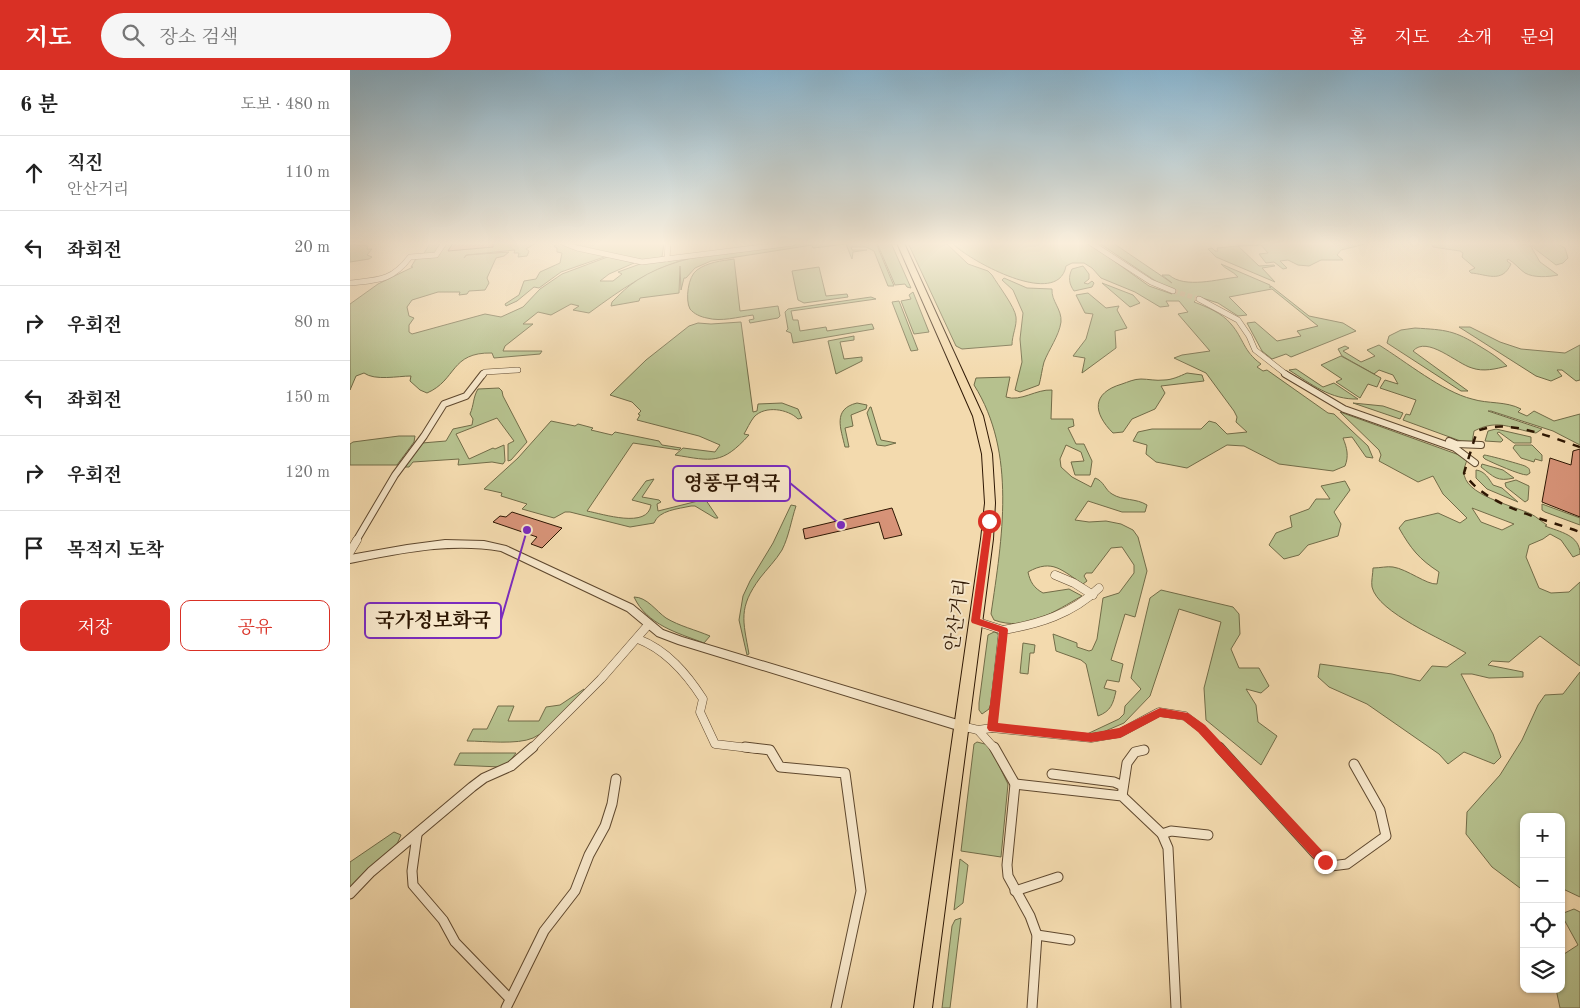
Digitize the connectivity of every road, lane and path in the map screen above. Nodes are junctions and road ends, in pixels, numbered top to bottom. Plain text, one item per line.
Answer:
1 (920, 287) edge
2 (1163, 287) edge
3 (1173, 291) tunnel mouth
4 (1199, 299) tunnel mouth
5 (518, 370) dead end
6 (1481, 445) dead end
7 (1456, 446) junction
8 (1475, 463) dead end
9 (350, 552) edge
10 (350, 559) edge
11 (1055, 574) dead end
12 (975, 621) junction
13 (648, 625) junction
14 (1003, 630) junction
15 (638, 639) junction
16 (961, 726) junction
17 (992, 728) junction
18 (978, 730) junction
19 (1144, 750) dead end
20 (1354, 764) dead end
21 (1052, 774) dead end
22 (616, 779) dead end
23 (1015, 784) junction
24 (1122, 791) junction
25 (1162, 834) junction
26 (417, 835) junction
27 (1208, 835) dead end
28 (1058, 877) dead end
29 (1016, 891) junction
30 (350, 894) edge
31 (1037, 935) junction
32 (1070, 940) dead end
33 (508, 1003) edge
34 (836, 1008) edge
35 (923, 1008) edge
36 (1032, 1008) edge
37 (1176, 1008) edge

1 - 12 main road, 안산거리
2 - 3 street
4 - 7 street
5 - 9 street
6 - 7 street
7 - 8 street
10 - 13 street
11 - 14 street
12 - 14 street
12 - 16 main road, 안산거리
13 - 15 street
13 - 16 street
14 - 17 street
15 - 26 street
15 - 34 street
16 - 18 street
16 - 35 main road, 안산거리
17 - 18 street
17 - 20 street
18 - 23 street
19 - 24 street
21 - 24 street
22 - 33 street
23 - 24 street
23 - 29 street
24 - 25 street
25 - 27 street
25 - 37 street
26 - 30 street
26 - 33 street
28 - 29 street
29 - 31 street
31 - 32 street
31 - 36 street

